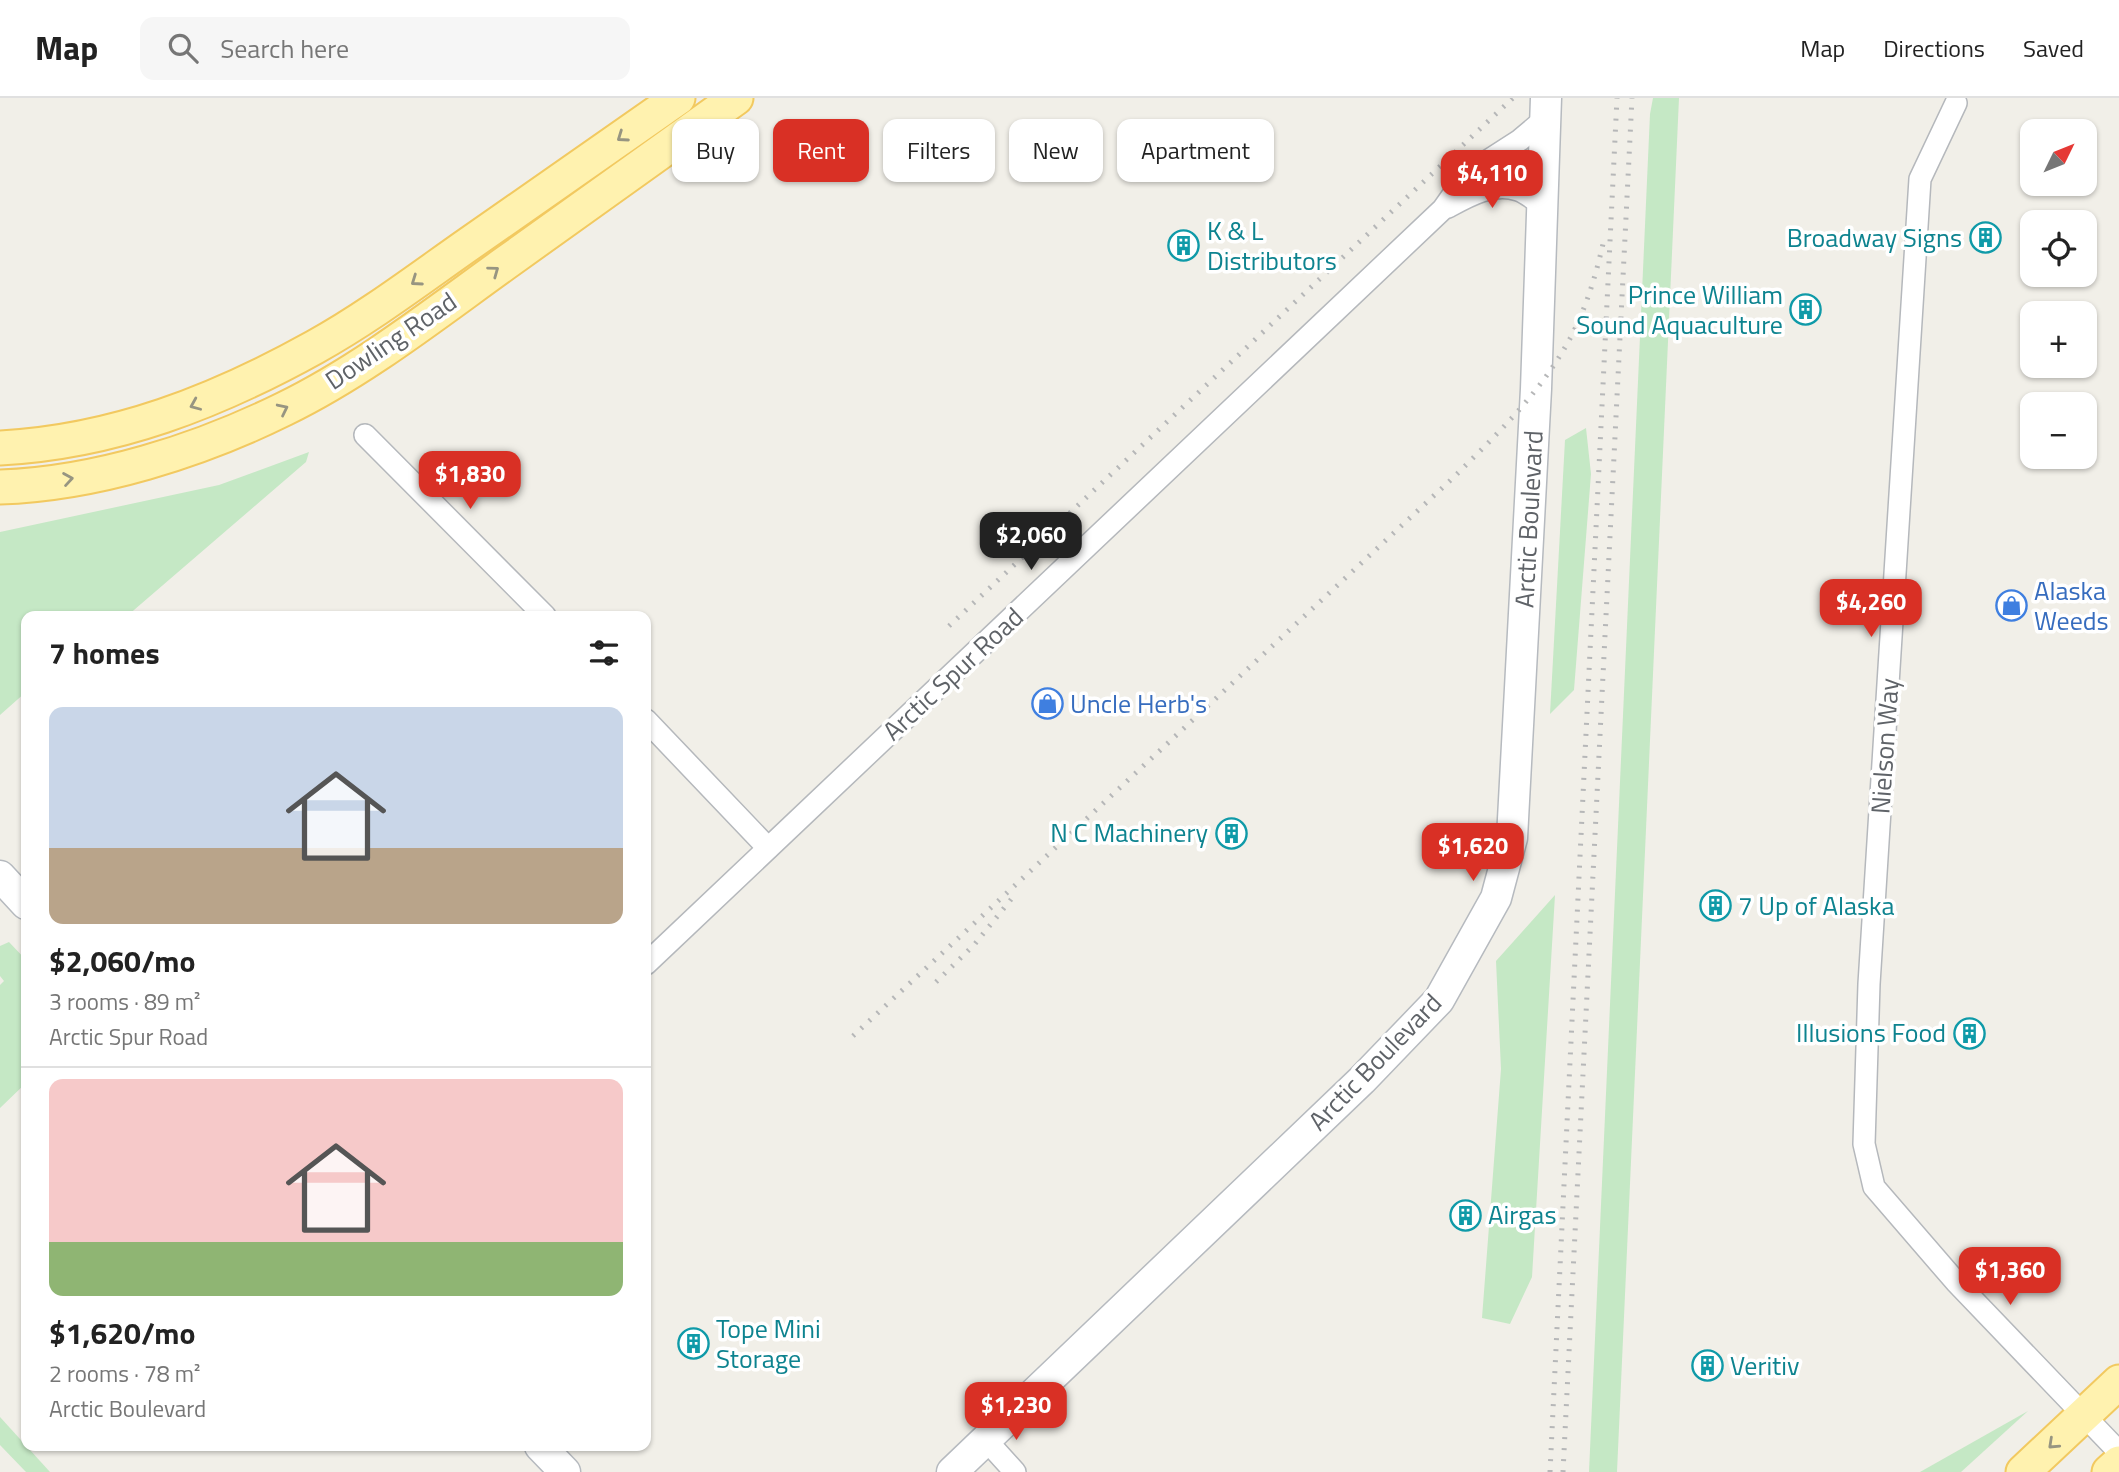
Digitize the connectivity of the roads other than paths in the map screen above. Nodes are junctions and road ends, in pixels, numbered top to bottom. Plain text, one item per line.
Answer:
1 (678, 98) edge
2 (736, 98) edge
3 (1956, 103) dead end
4 (1546, 108) edge
5 (1543, 205) junction
6 (1443, 209) junction
7 (365, 435) dead end
8 (0, 448) edge
9 (0, 488) edge
10 (540, 611) edge
11 (651, 725) edge
12 (768, 848) junction
13 (0, 876) edge
14 (21, 899) edge
15 (651, 959) edge
16 (2119, 1382) edge
17 (2083, 1415) junction
18 (986, 1440) junction
19 (545, 1451) edge
20 (2119, 1452) edge
21 (2119, 1463) edge
22 (565, 1472) edge
23 (952, 1472) edge
24 (1015, 1472) edge
25 (2023, 1472) edge
26 (2109, 1472) edge

1 -> 8 main road, Dowling Road
9 -> 2 main road, Dowling Road
3 - 17 street, Nielson Way
4 - 5 main road, Arctic Boulevard
4 - 6 street, Arctic Spur Road
5 - 6 street, Arctic Spur Road
5 - 18 main road, Arctic Boulevard
6 - 12 street, Arctic Spur Road
7 - 10 street
11 - 12 street
12 - 15 street, Arctic Spur Road
13 - 14 main road
16 - 17 main road
17 - 20 street
17 -> 25 main road
18 - 23 main road, Arctic Boulevard
18 - 24 street
19 - 22 main road
21 - 26 main road

